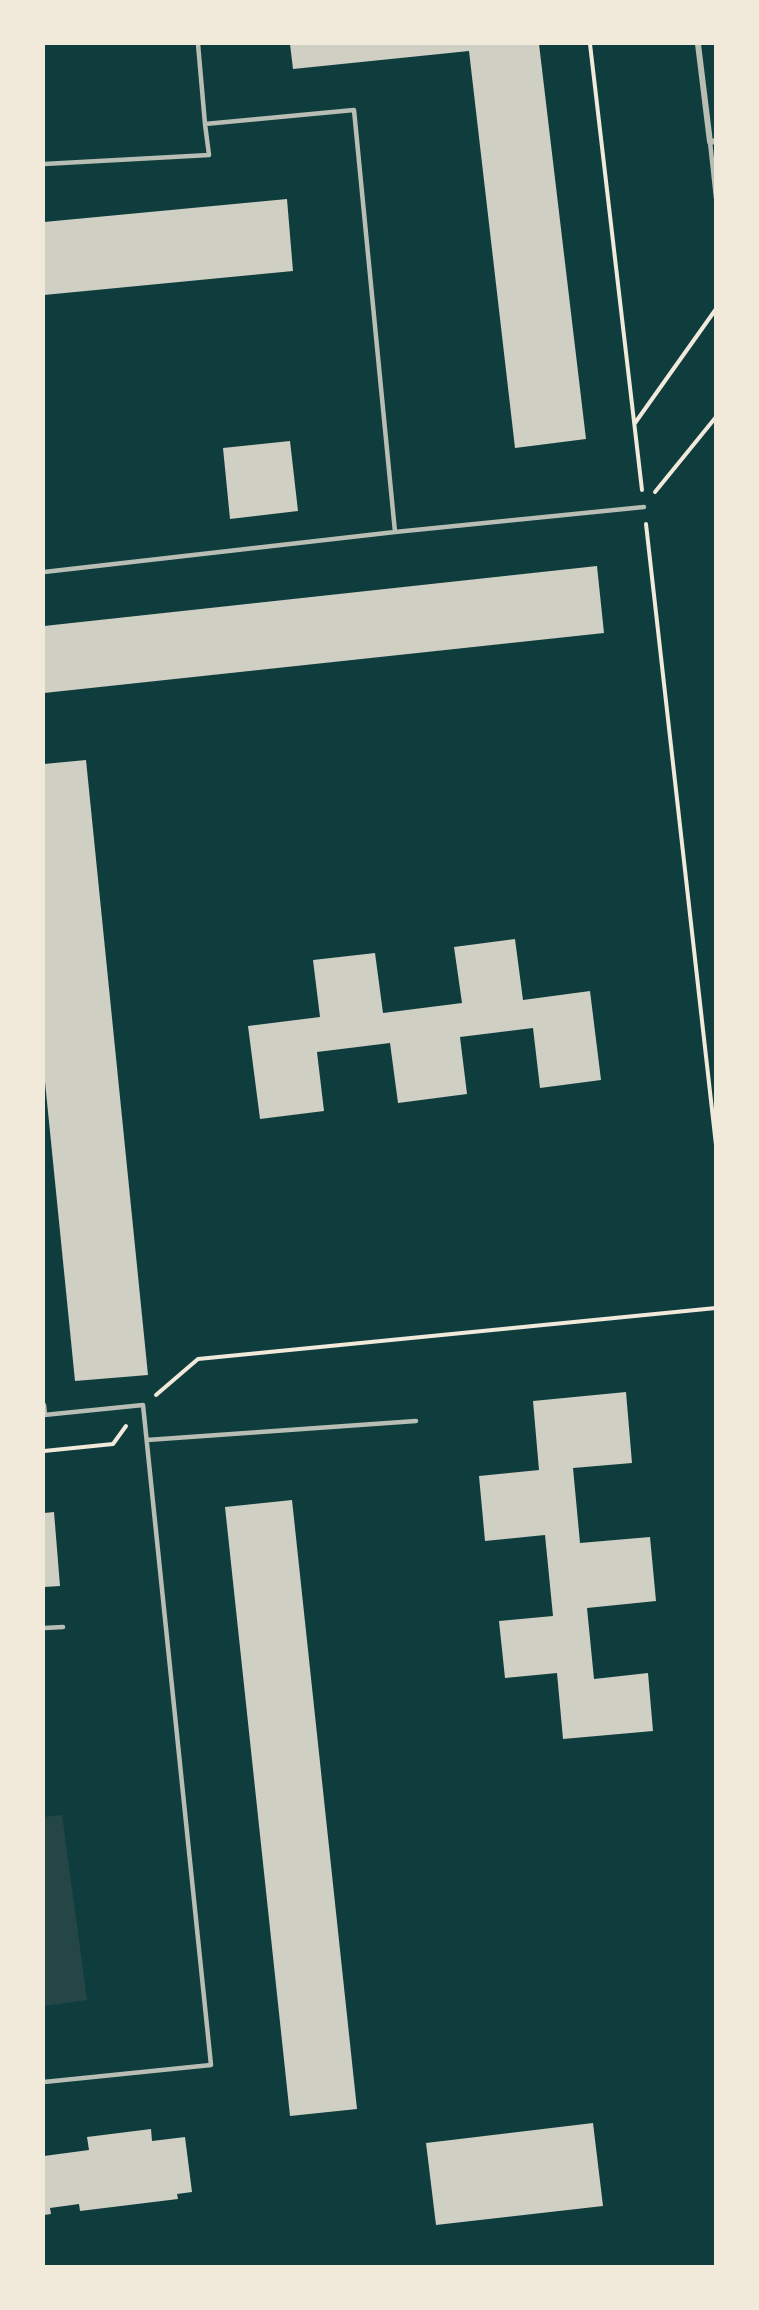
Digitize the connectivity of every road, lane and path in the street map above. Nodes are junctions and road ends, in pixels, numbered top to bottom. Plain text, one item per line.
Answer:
1 (198, 44) edge
2 (591, 44) edge
3 (698, 44) edge
4 (205, 124) junction
5 (713, 142) edge
6 (44, 164) edge
7 (716, 198) edge
8 (716, 309) edge
9 (716, 417) edge
10 (634, 424) junction
11 (644, 507) junction
12 (395, 532) junction
13 (44, 572) edge
14 (716, 1145) edge
15 (716, 1308) edge
16 (44, 1405) edge
17 (143, 1405) junction
18 (44, 1415) edge
19 (416, 1421) dead end
20 (147, 1440) junction
21 (44, 1451) edge
22 (63, 1627) dead end
23 (44, 1629) edge
24 (44, 2082) edge

1 - 4 lane
2 - 10 path
3 - 5 street
4 - 6 lane
4 - 12 lane
5 - 7 lane
8 - 10 path
9 - 11 path
10 - 11 path
11 - 12 lane
11 - 14 path
12 - 13 lane
15 - 17 path
16 - 18 lane
17 - 18 lane
17 - 20 lane
17 - 21 path
19 - 20 lane
20 - 24 lane
22 - 23 lane

